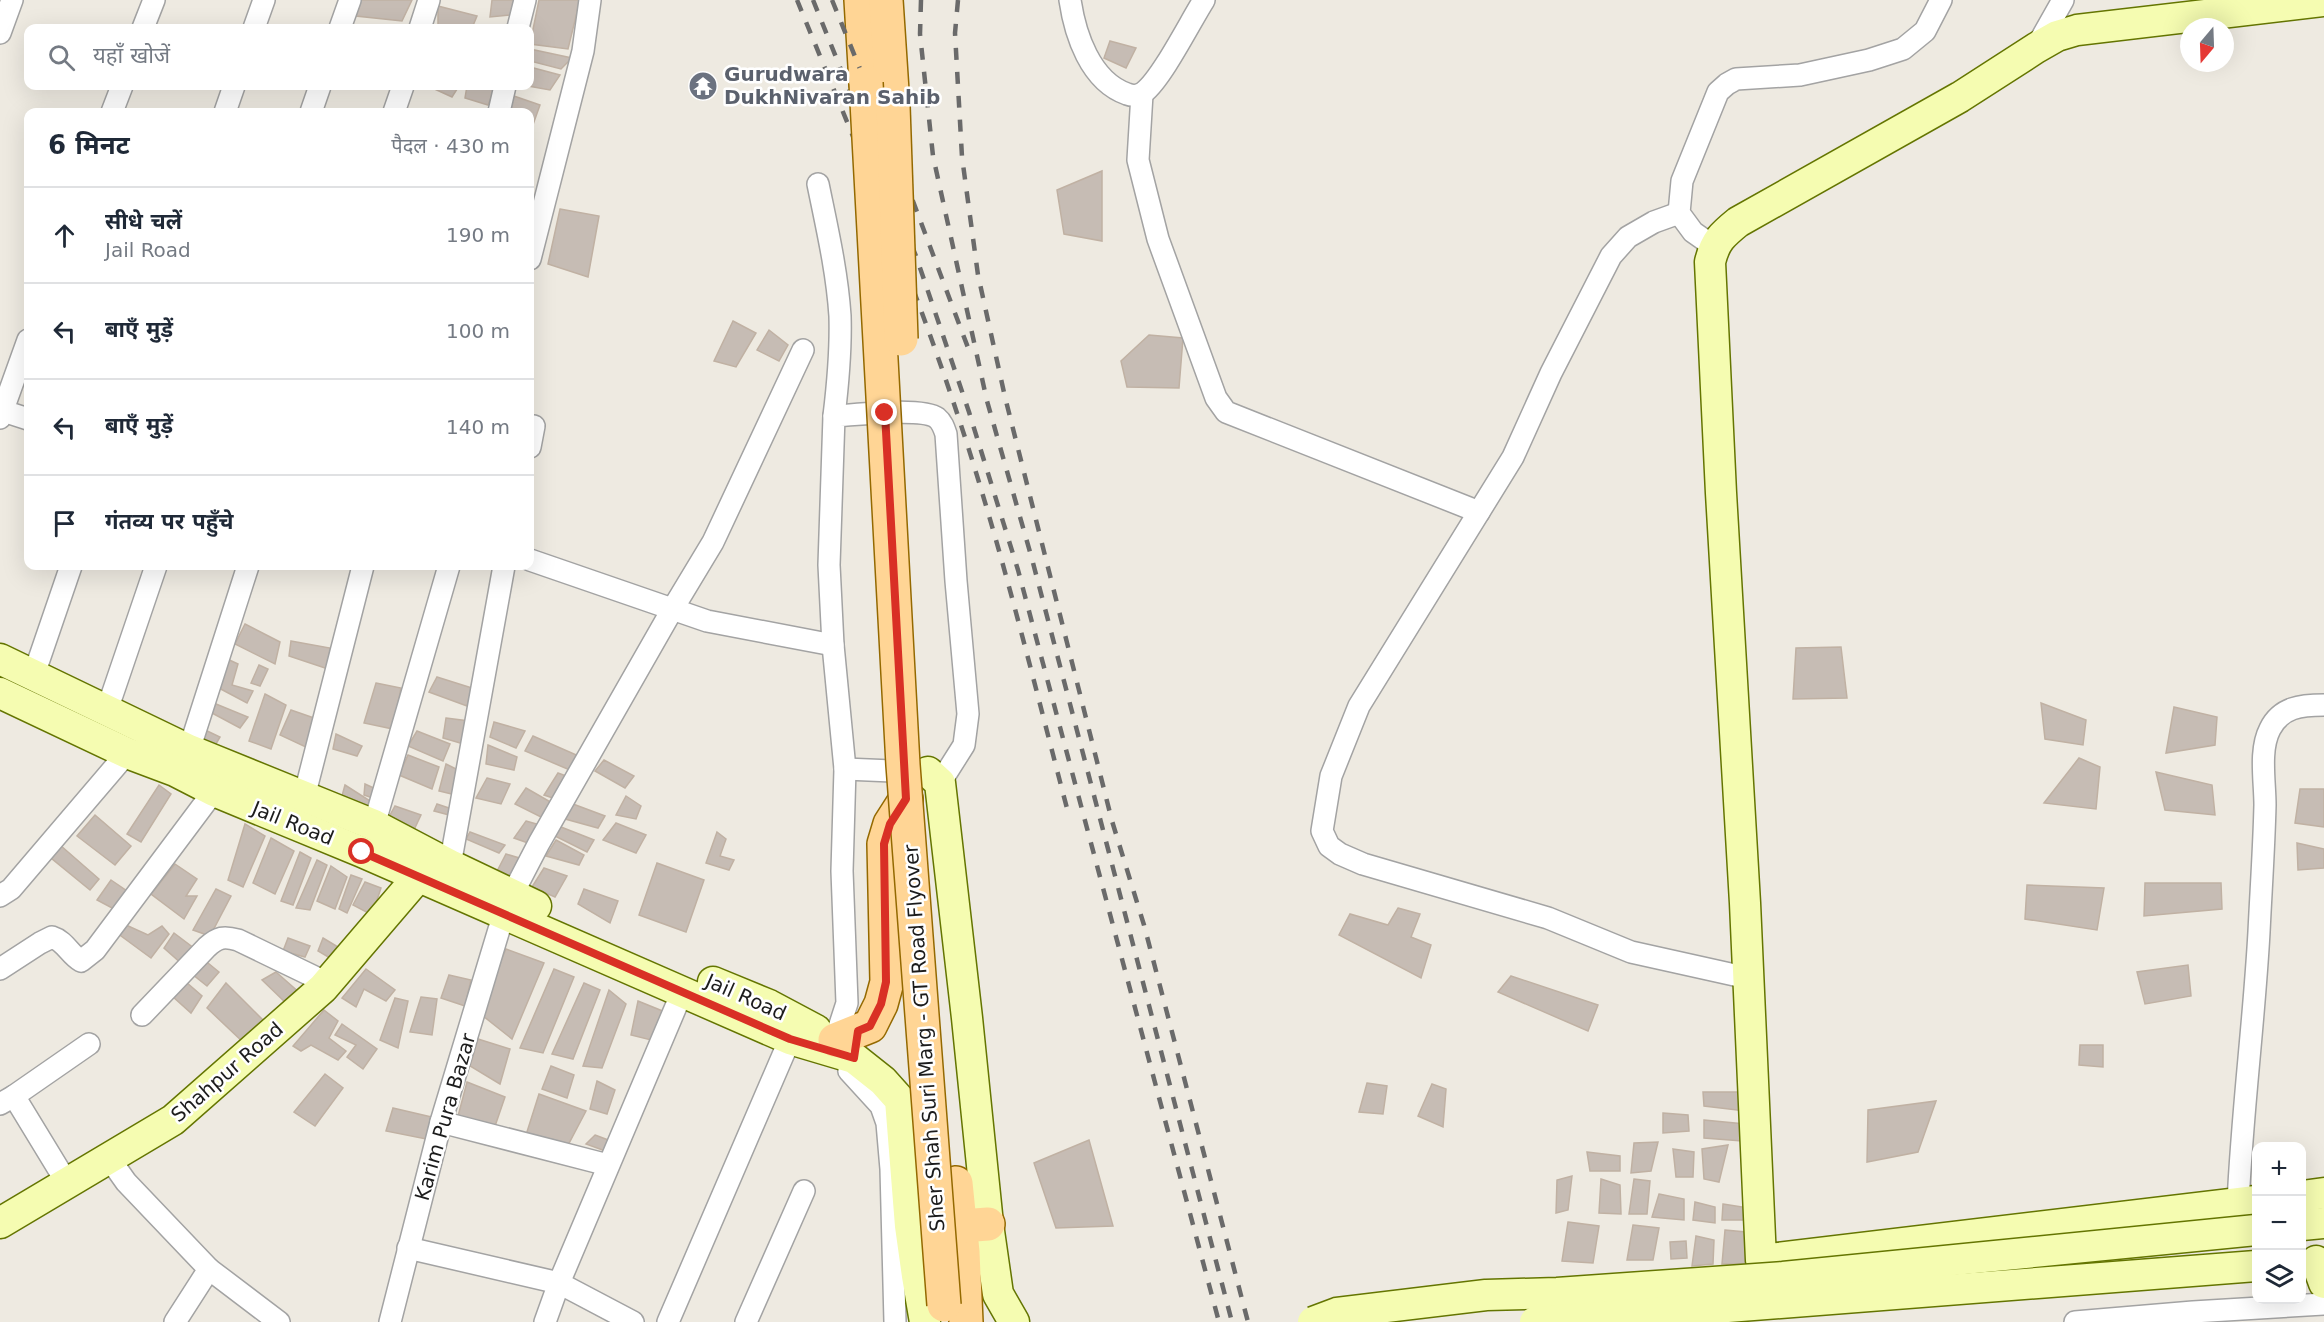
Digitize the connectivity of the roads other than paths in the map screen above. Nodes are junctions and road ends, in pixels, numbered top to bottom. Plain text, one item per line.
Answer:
1 (12, 0) edge
2 (154, 0) edge
3 (264, 0) edge
4 (350, 0) edge
5 (429, 0) edge
6 (525, 0) edge
7 (590, 0) edge
8 (861, 0) edge
9 (886, 0) edge
10 (1070, 0) edge
11 (1204, 0) edge
12 (1941, 0) edge
13 (2063, 0) edge
14 (2324, 1) edge
15 (145, 24) edge
16 (255, 24) edge
17 (341, 24) edge
18 (421, 24) edge
19 (519, 24) edge
20 (0, 33) edge
21 (2036, 48) junction
22 (120, 90) edge
23 (233, 90) edge
24 (319, 90) edge
25 (402, 90) edge
26 (504, 90) edge
27 (1142, 94) junction
28 (114, 108) edge
29 (226, 108) edge
30 (312, 108) edge
31 (395, 108) edge
32 (500, 108) edge
33 (818, 184) dead end
34 (1679, 213) junction
35 (534, 243) edge
36 (1713, 246) junction
37 (803, 350) dead end
38 (24, 351) edge
39 (1, 413) edge
40 (834, 417) junction
41 (24, 418) edge
42 (1479, 512) junction
43 (534, 561) edge
44 (70, 570) edge
45 (155, 570) edge
46 (247, 570) edge
47 (362, 570) edge
48 (448, 570) edge
49 (503, 570) edge
50 (672, 610) junction
51 (833, 645) junction
52 (0, 659) edge
53 (33, 676) junction
54 (0, 693) edge
55 (2324, 705) edge
56 (107, 710) junction
57 (189, 750) junction
58 (128, 753) junction
59 (845, 769) junction
60 (934, 778) junction
61 (214, 791) junction
62 (304, 796) junction
63 (906, 799) junction
64 (375, 825) junction
65 (450, 865) junction
66 (418, 877) junction
67 (0, 896) edge
68 (508, 904) junction
69 (0, 969) edge
70 (1749, 978) junction
71 (327, 983) junction
72 (683, 990) junction
73 (142, 1015) dead end
74 (790, 1039) junction
75 (849, 1043) junction
76 (89, 1044) dead end
77 (7, 1100) edge
78 (441, 1122) junction
79 (109, 1158) junction
80 (608, 1165) junction
81 (67, 1183) junction
82 (804, 1191) dead end
83 (2324, 1193) edge
84 (2306, 1195) edge
85 (2247, 1202) edge
86 (0, 1223) edge
87 (2324, 1223) edge
88 (974, 1225) junction
89 (2306, 1225) edge
90 (2252, 1230) edge
91 (408, 1248) junction
92 (1761, 1260) junction
93 (2252, 1266) edge
94 (209, 1269) junction
95 (559, 1283) junction
96 (2324, 1304) edge
97 (2193, 1317) edge
98 (175, 1322) edge
99 (279, 1322) edge
100 (390, 1322) edge
101 (545, 1322) edge
102 (633, 1322) edge
103 (668, 1322) edge
104 (746, 1322) edge
105 (895, 1322) edge
106 (925, 1322) edge
107 (944, 1322) edge
108 (966, 1322) edge
109 (1014, 1322) edge
110 (1312, 1322) edge
111 (1535, 1322) edge
112 (1762, 1322) edge
113 (2075, 1322) edge

1 - 20 street
2 - 15 street
3 - 16 street
4 - 17 street
5 - 18 street
6 - 19 street
7 - 35 street
8 - 63 main road, Sher Shah Suri Marg - GT Road Flyover, bridge
9 - 88 main road, Sher Shah Suri Marg - GT Road Flyover, bridge
10 - 27 street
11 - 27 street
12 - 34 street
13 - 21 street
14 - 21 street
21 - 36 street
22 - 28 street
23 - 29 street
24 - 30 street
25 - 31 street
26 - 32 street
27 - 42 street
33 - 40 street
34 - 36 street
34 - 42 street
36 - 70 street
37 - 50 street, Karim Pura Bazar
38 - 39 street
39 - 41 street
40 - 51 street
40 - 60 street
42 - 70 street
43 - 50 street
44 - 53 street
45 - 56 street
46 - 57 street
47 - 62 street
48 - 64 street
49 - 65 street
50 - 51 street
50 - 68 street, Karim Pura Bazar
51 - 59 street
52 - 53 street, Jail Road
53 - 56 street, Jail Road
54 - 58 street, Jail Road
55 - 85 street
56 - 57 street, Jail Road
57 - 62 street, Jail Road
58 - 61 street, Jail Road
58 - 67 street
59 - 60 street
59 - 75 street
60 - 88 street
61 - 66 street, Jail Road
61 - 69 street
62 - 64 street, Jail Road
63 - 75 main road
63 - 107 main road, Sher Shah Suri Marg - GT Road Flyover, bridge
64 - 65 street, Jail Road
65 - 68 street, Jail Road
66 - 68 street, Jail Road
66 - 71 street, Shahpur Road
68 - 72 street, Jail Road
68 - 75 street, Jail Road
68 - 78 street, Karim Pura Bazar
70 - 92 street
71 - 73 street
71 - 79 street, Shahpur Road
72 - 74 street, Jail Road
72 - 80 street
74 - 75 street, Jail Road
74 - 103 street
75 - 105 street
75 - 106 street
76 - 77 street
77 - 81 street
78 - 80 street
78 - 91 street, Karim Pura Bazar
79 - 81 street, Shahpur Road
79 - 94 street
80 - 95 street
81 - 86 street, Shahpur Road
82 - 104 street
83 - 84 street
85 - 92 street
87 - 89 street
88 - 108 main road, Sher Shah Suri Marg - GT Road Flyover
88 - 109 street
90 - 110 street, bridge
91 - 95 street
91 - 100 street, Karim Pura Bazar
92 - 112 street
93 - 111 street, bridge
94 - 98 street
94 - 99 street
95 - 101 street
95 - 102 street
96 - 97 street
97 - 113 street

